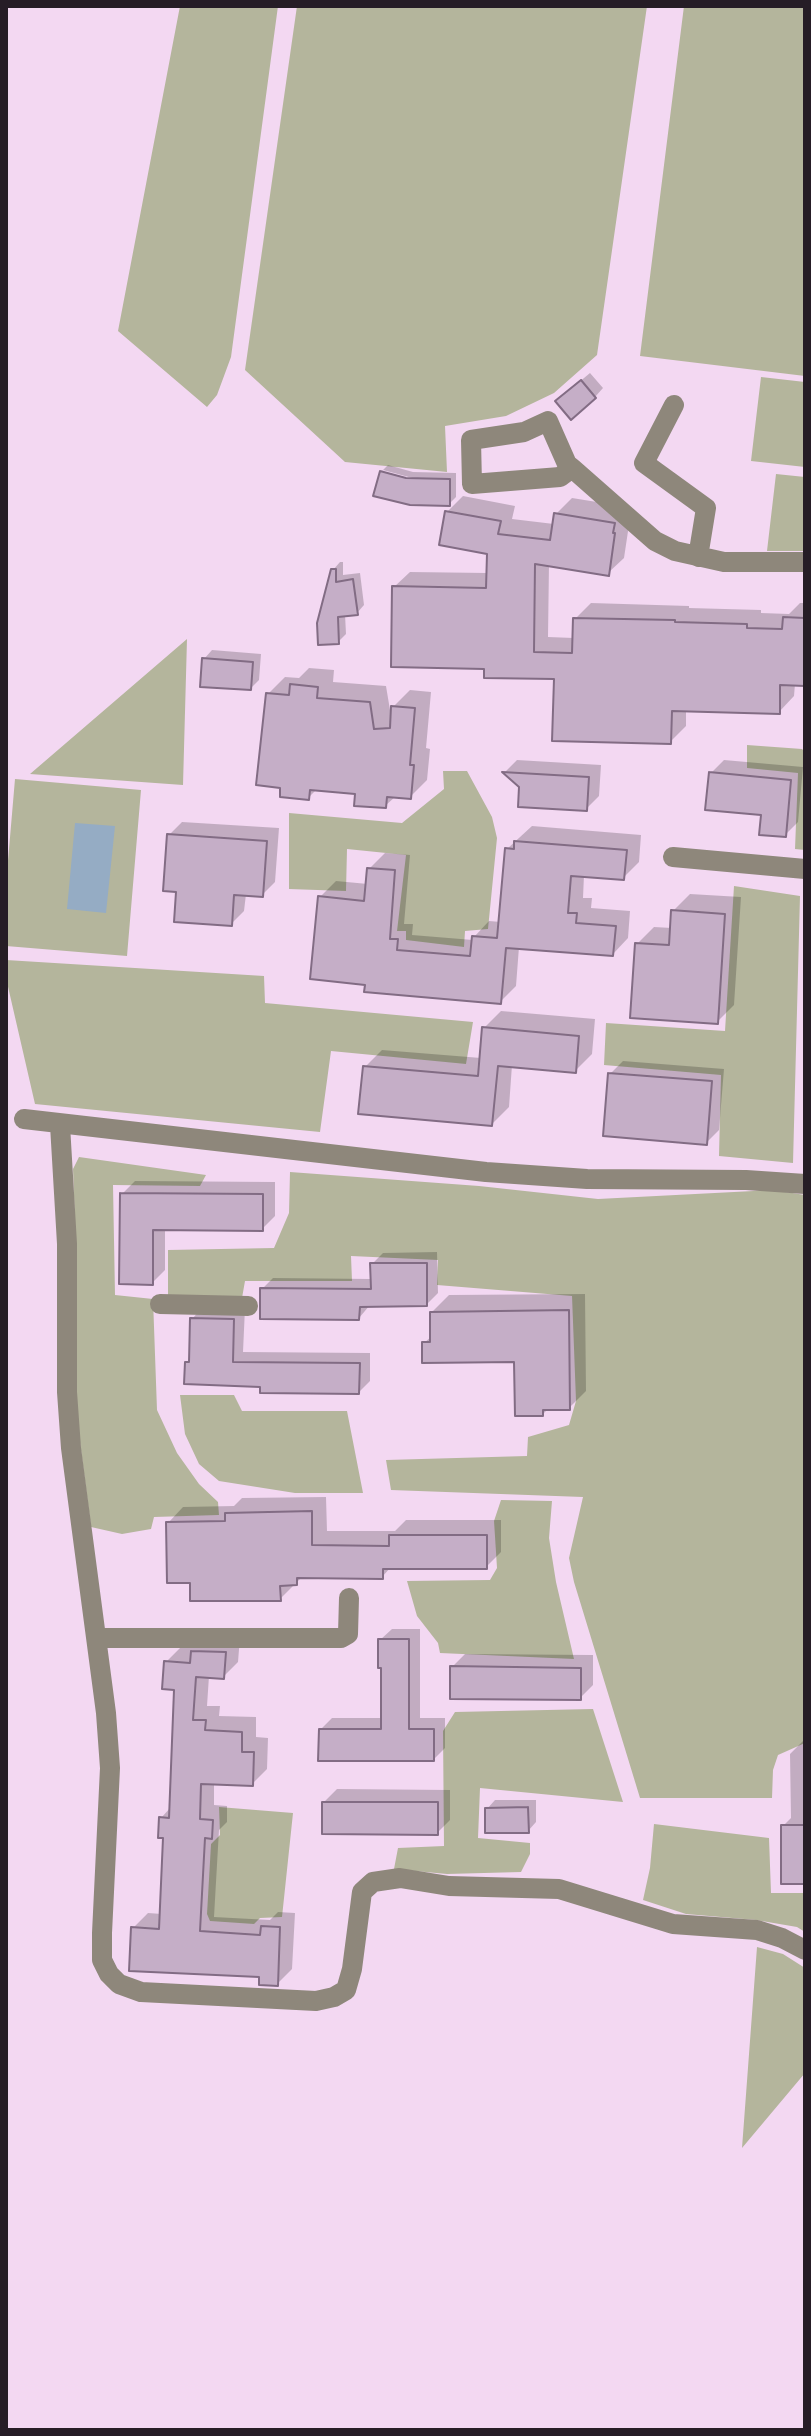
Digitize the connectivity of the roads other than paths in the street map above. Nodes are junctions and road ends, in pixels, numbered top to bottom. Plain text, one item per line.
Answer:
1 (674, 405) dead end
2 (572, 468) junction
3 (698, 557) junction
4 (805, 562) edge
5 (673, 857) dead end
6 (805, 869) edge
7 (24, 1119) dead end
8 (60, 1125) junction
9 (805, 1184) edge
10 (160, 1304) dead end
11 (248, 1306) dead end
12 (349, 1598) dead end
13 (96, 1638) junction
14 (805, 1950) edge

1 - 3 street
2 - 2 street
2 - 3 street
3 - 4 street
5 - 6 street
7 - 8 street
8 - 9 street
8 - 13 street
10 - 11 street
12 - 13 street
13 - 14 street

